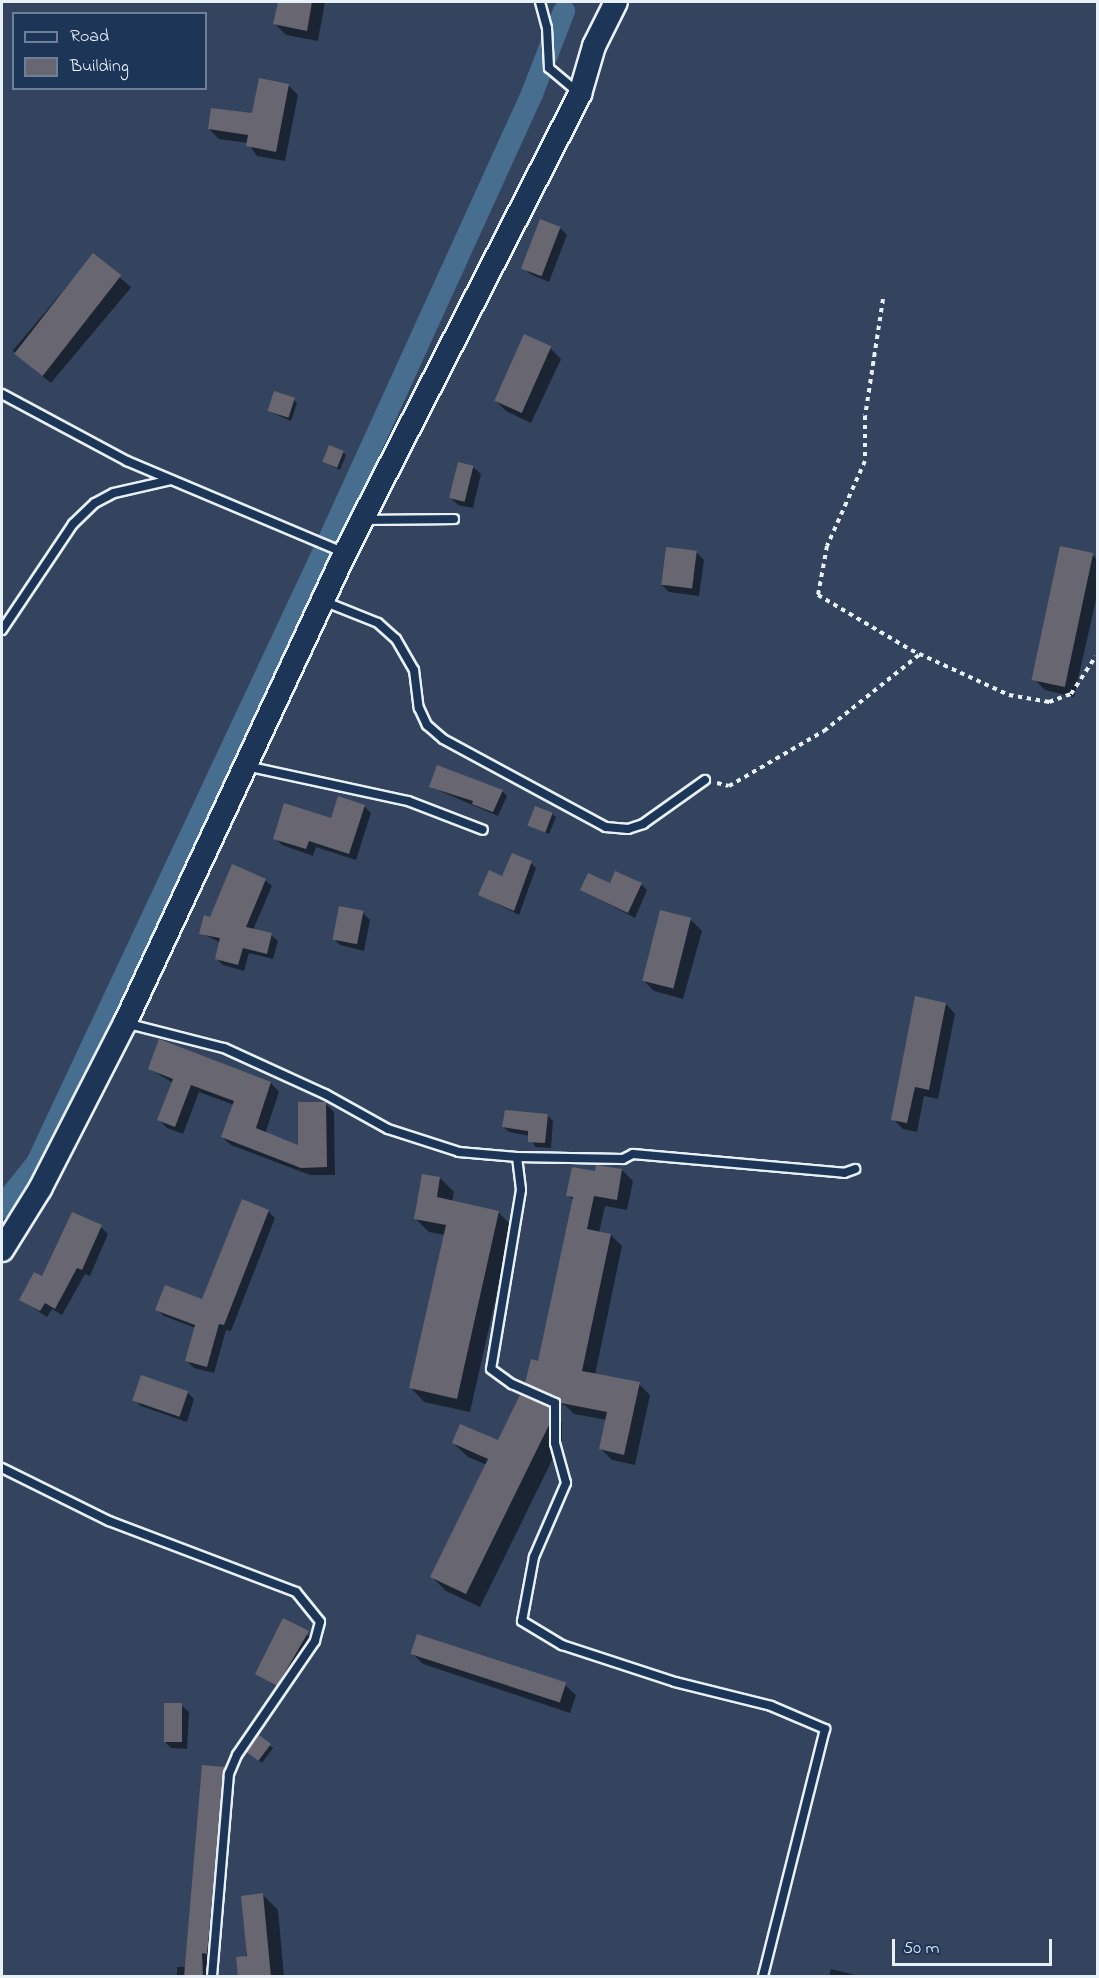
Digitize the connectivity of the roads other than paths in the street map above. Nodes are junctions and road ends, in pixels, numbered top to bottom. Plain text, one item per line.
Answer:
1 (540, 2) edge
2 (616, 2) edge
3 (580, 94) junction
4 (2, 394) edge
5 (172, 480) junction
6 (454, 519) dead end
7 (362, 520) junction
8 (345, 553) junction
9 (323, 601) junction
10 (2, 630) edge
11 (246, 766) junction
12 (705, 780) road end
13 (483, 830) dead end
14 (125, 1023) junction
15 (517, 1157) junction
16 (855, 1169) dead end
17 (2, 1250) edge
18 (2, 1468) edge
19 (212, 1977) edge
20 (763, 1977) edge

1 - 3 lane
2 - 3 street
3 - 7 street
4 - 5 lane
5 - 8 lane
5 - 10 lane
6 - 7 lane
7 - 8 street
8 - 9 street
9 - 11 street
9 - 12 lane
11 - 13 lane
11 - 14 street
14 - 15 lane
14 - 17 street
15 - 16 lane
15 - 20 lane
18 - 19 lane

